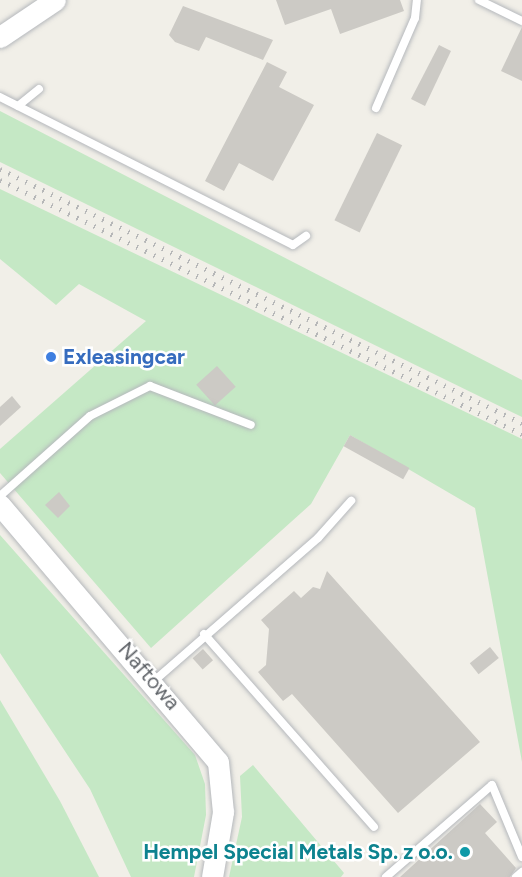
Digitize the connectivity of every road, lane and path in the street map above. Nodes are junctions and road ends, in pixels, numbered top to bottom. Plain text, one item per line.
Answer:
1 (55, 0) edge
2 (417, 0) edge
3 (479, 0) edge
4 (522, 21) edge
5 (0, 37) edge
6 (39, 89) dead end
7 (0, 97) edge
8 (18, 106) junction
9 (376, 108) dead end
10 (306, 236) dead end
11 (251, 425) dead end
12 (0, 496) edge
13 (351, 501) dead end
14 (0, 506) edge
15 (204, 634) junction
16 (154, 681) junction
17 (374, 827) dead end
18 (522, 857) edge
19 (522, 872) edge
20 (212, 877) edge
21 (386, 877) edge
22 (516, 877) edge

1 - 5 street
2 - 9 lane
3 - 4 lane
6 - 8 lane
7 - 8 lane
8 - 10 lane
11 - 12 lane
13 - 15 lane
14 - 16 street, Naftowa
15 - 16 lane
15 - 17 lane
16 - 20 street, Naftowa
18 - 21 lane
19 - 22 lane

